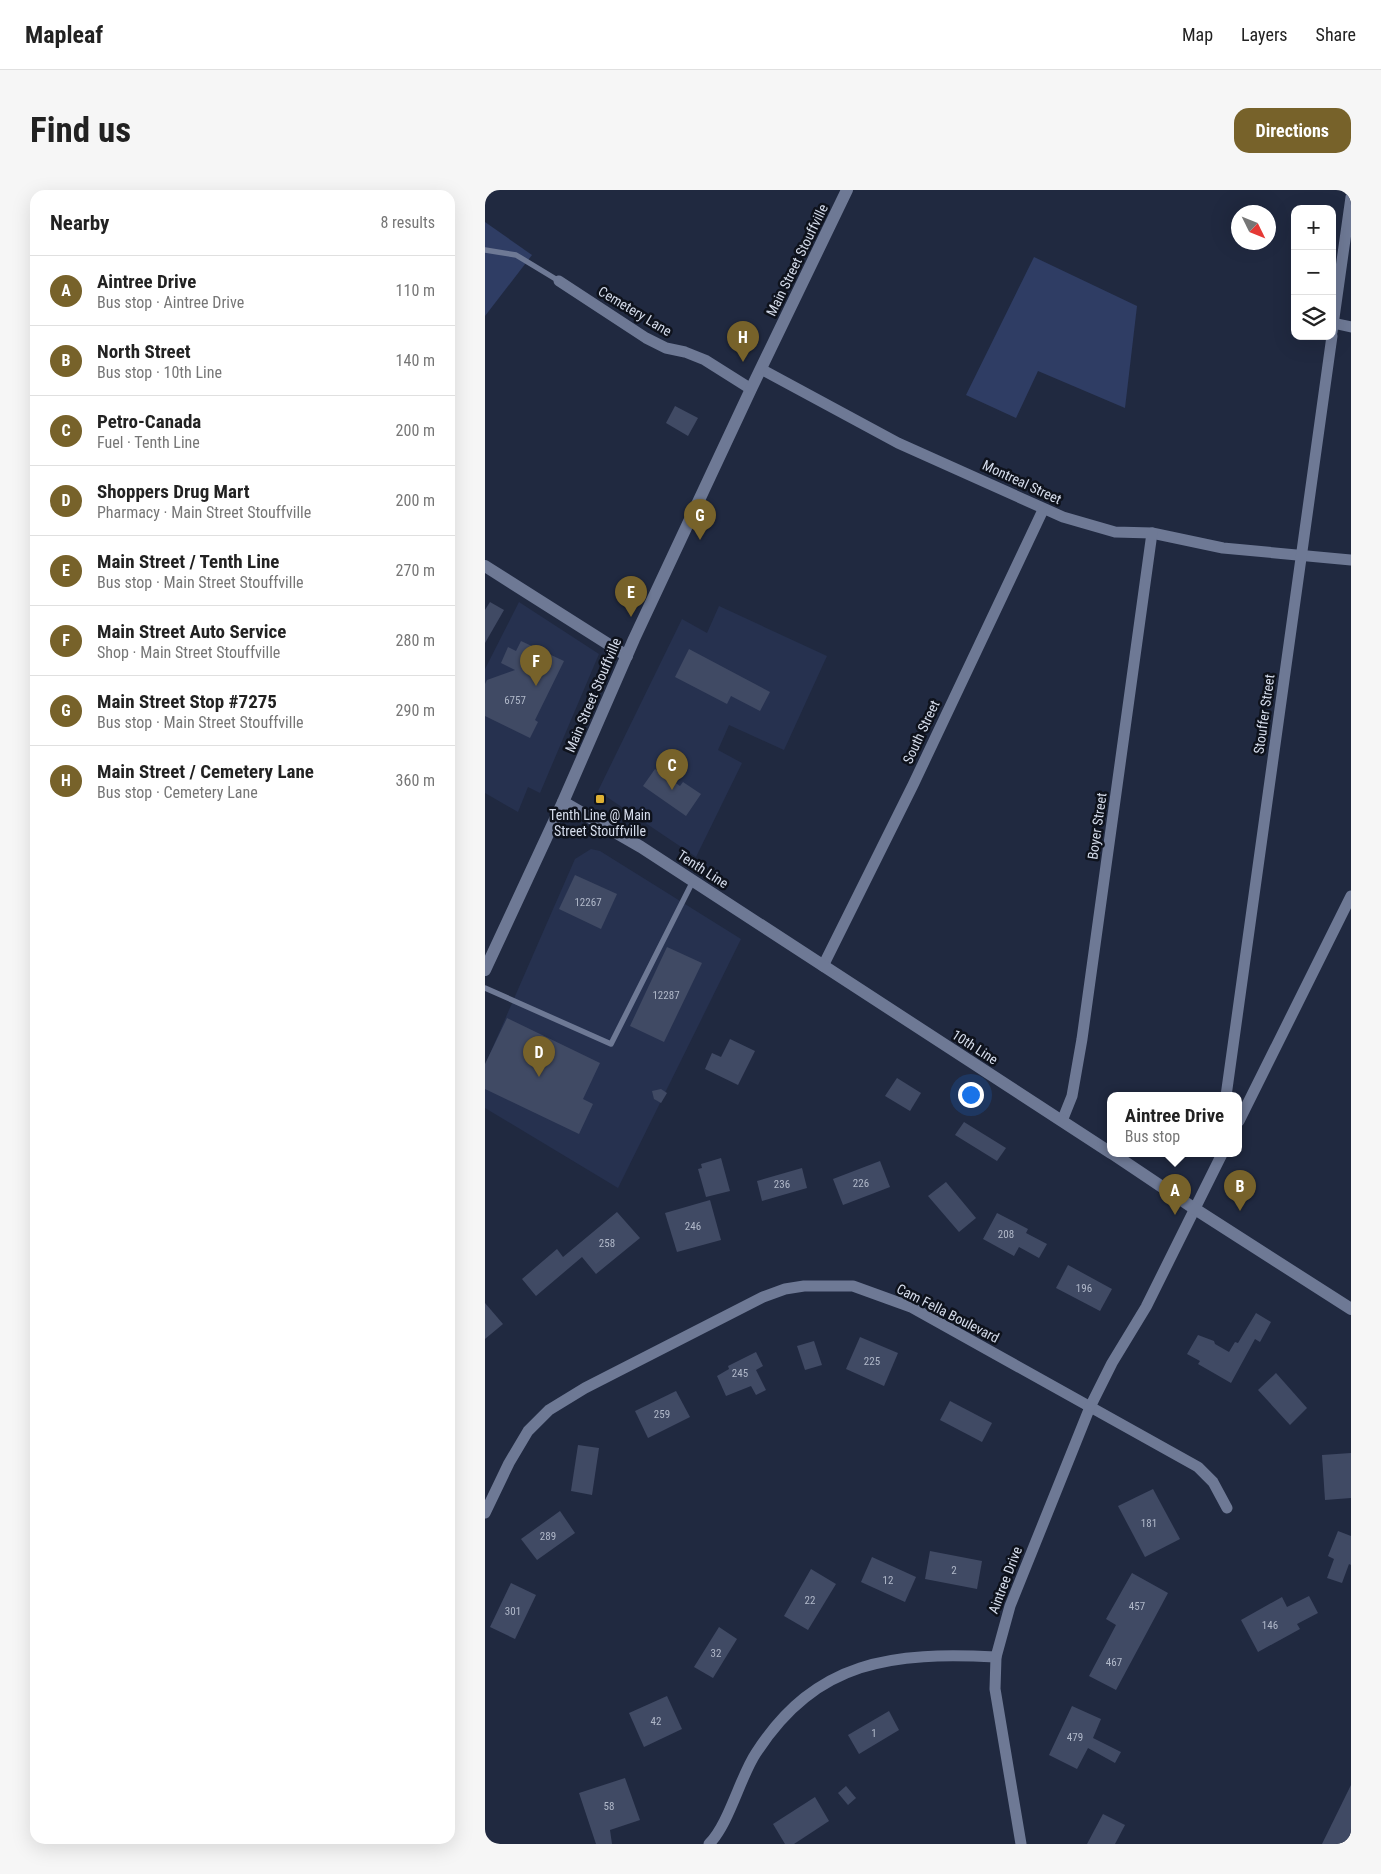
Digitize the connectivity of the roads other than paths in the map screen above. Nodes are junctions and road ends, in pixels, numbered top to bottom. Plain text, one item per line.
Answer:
1 (847, 190) edge
2 (1351, 197) edge
3 (485, 250) edge
4 (559, 281) joint
5 (1336, 306) edge
6 (1351, 327) edge
7 (1336, 328) edge
8 (1331, 340) edge
9 (761, 369) junction
10 (751, 389) junction
11 (1043, 510) junction
12 (1152, 533) junction
13 (1301, 554) junction
14 (1351, 560) edge
15 (485, 566) edge
16 (627, 656) junction
17 (563, 802) junction
18 (693, 881) junction
19 (1351, 896) edge
20 (823, 966) junction
21 (485, 970) edge
22 (485, 988) edge
23 (1227, 1092) edge
24 (1242, 1115) edge
25 (1062, 1121) junction
26 (1107, 1150) edge
27 (1118, 1157) edge
28 (1218, 1157) edge
29 (1220, 1157) edge
30 (1216, 1166) junction
31 (1195, 1209) junction
32 (1351, 1309) edge
33 (1090, 1407) junction
34 (1227, 1508) dead end
35 (485, 1513) edge
36 (996, 1657) junction
37 (709, 1844) edge
38 (1021, 1844) edge

1 - 9 main road, Main Street Stouffville
2 - 5 street
3 - 4 lane
4 - 10 street, Cemetery Lane
6 - 7 street
8 - 13 street, Stouffer Street
9 - 10 main road, Main Street Stouffville
9 - 11 street, Montreal Street
10 - 16 main road, Main Street Stouffville
11 - 12 street, Montreal Street
11 - 20 street, South Street
12 - 13 street, Montreal Street
12 - 25 street, Boyer Street
13 - 14 street, Montreal Street
13 - 23 street, Stouffer Street
15 - 16 main road
16 - 17 main road, Main Street Stouffville
17 - 18 main road, Tenth Line
17 - 21 main road, Main Street Stouffville
18 - 20 main road, Tenth Line
18 - 22 lane
19 - 24 street
20 - 25 main road, 10th Line
25 - 26 main road, 10th Line
27 - 31 main road, 10th Line
28 - 30 street
29 - 30 street, Aintree Drive
30 - 31 street, Aintree Drive
31 - 32 main road, 10th Line
31 - 33 street, Aintree Drive
33 - 34 street, Cam Fella Boulevard
33 - 35 street, Cam Fella Boulevard
33 - 36 street, Aintree Drive
36 - 37 street
36 - 38 street, Aintree Drive

